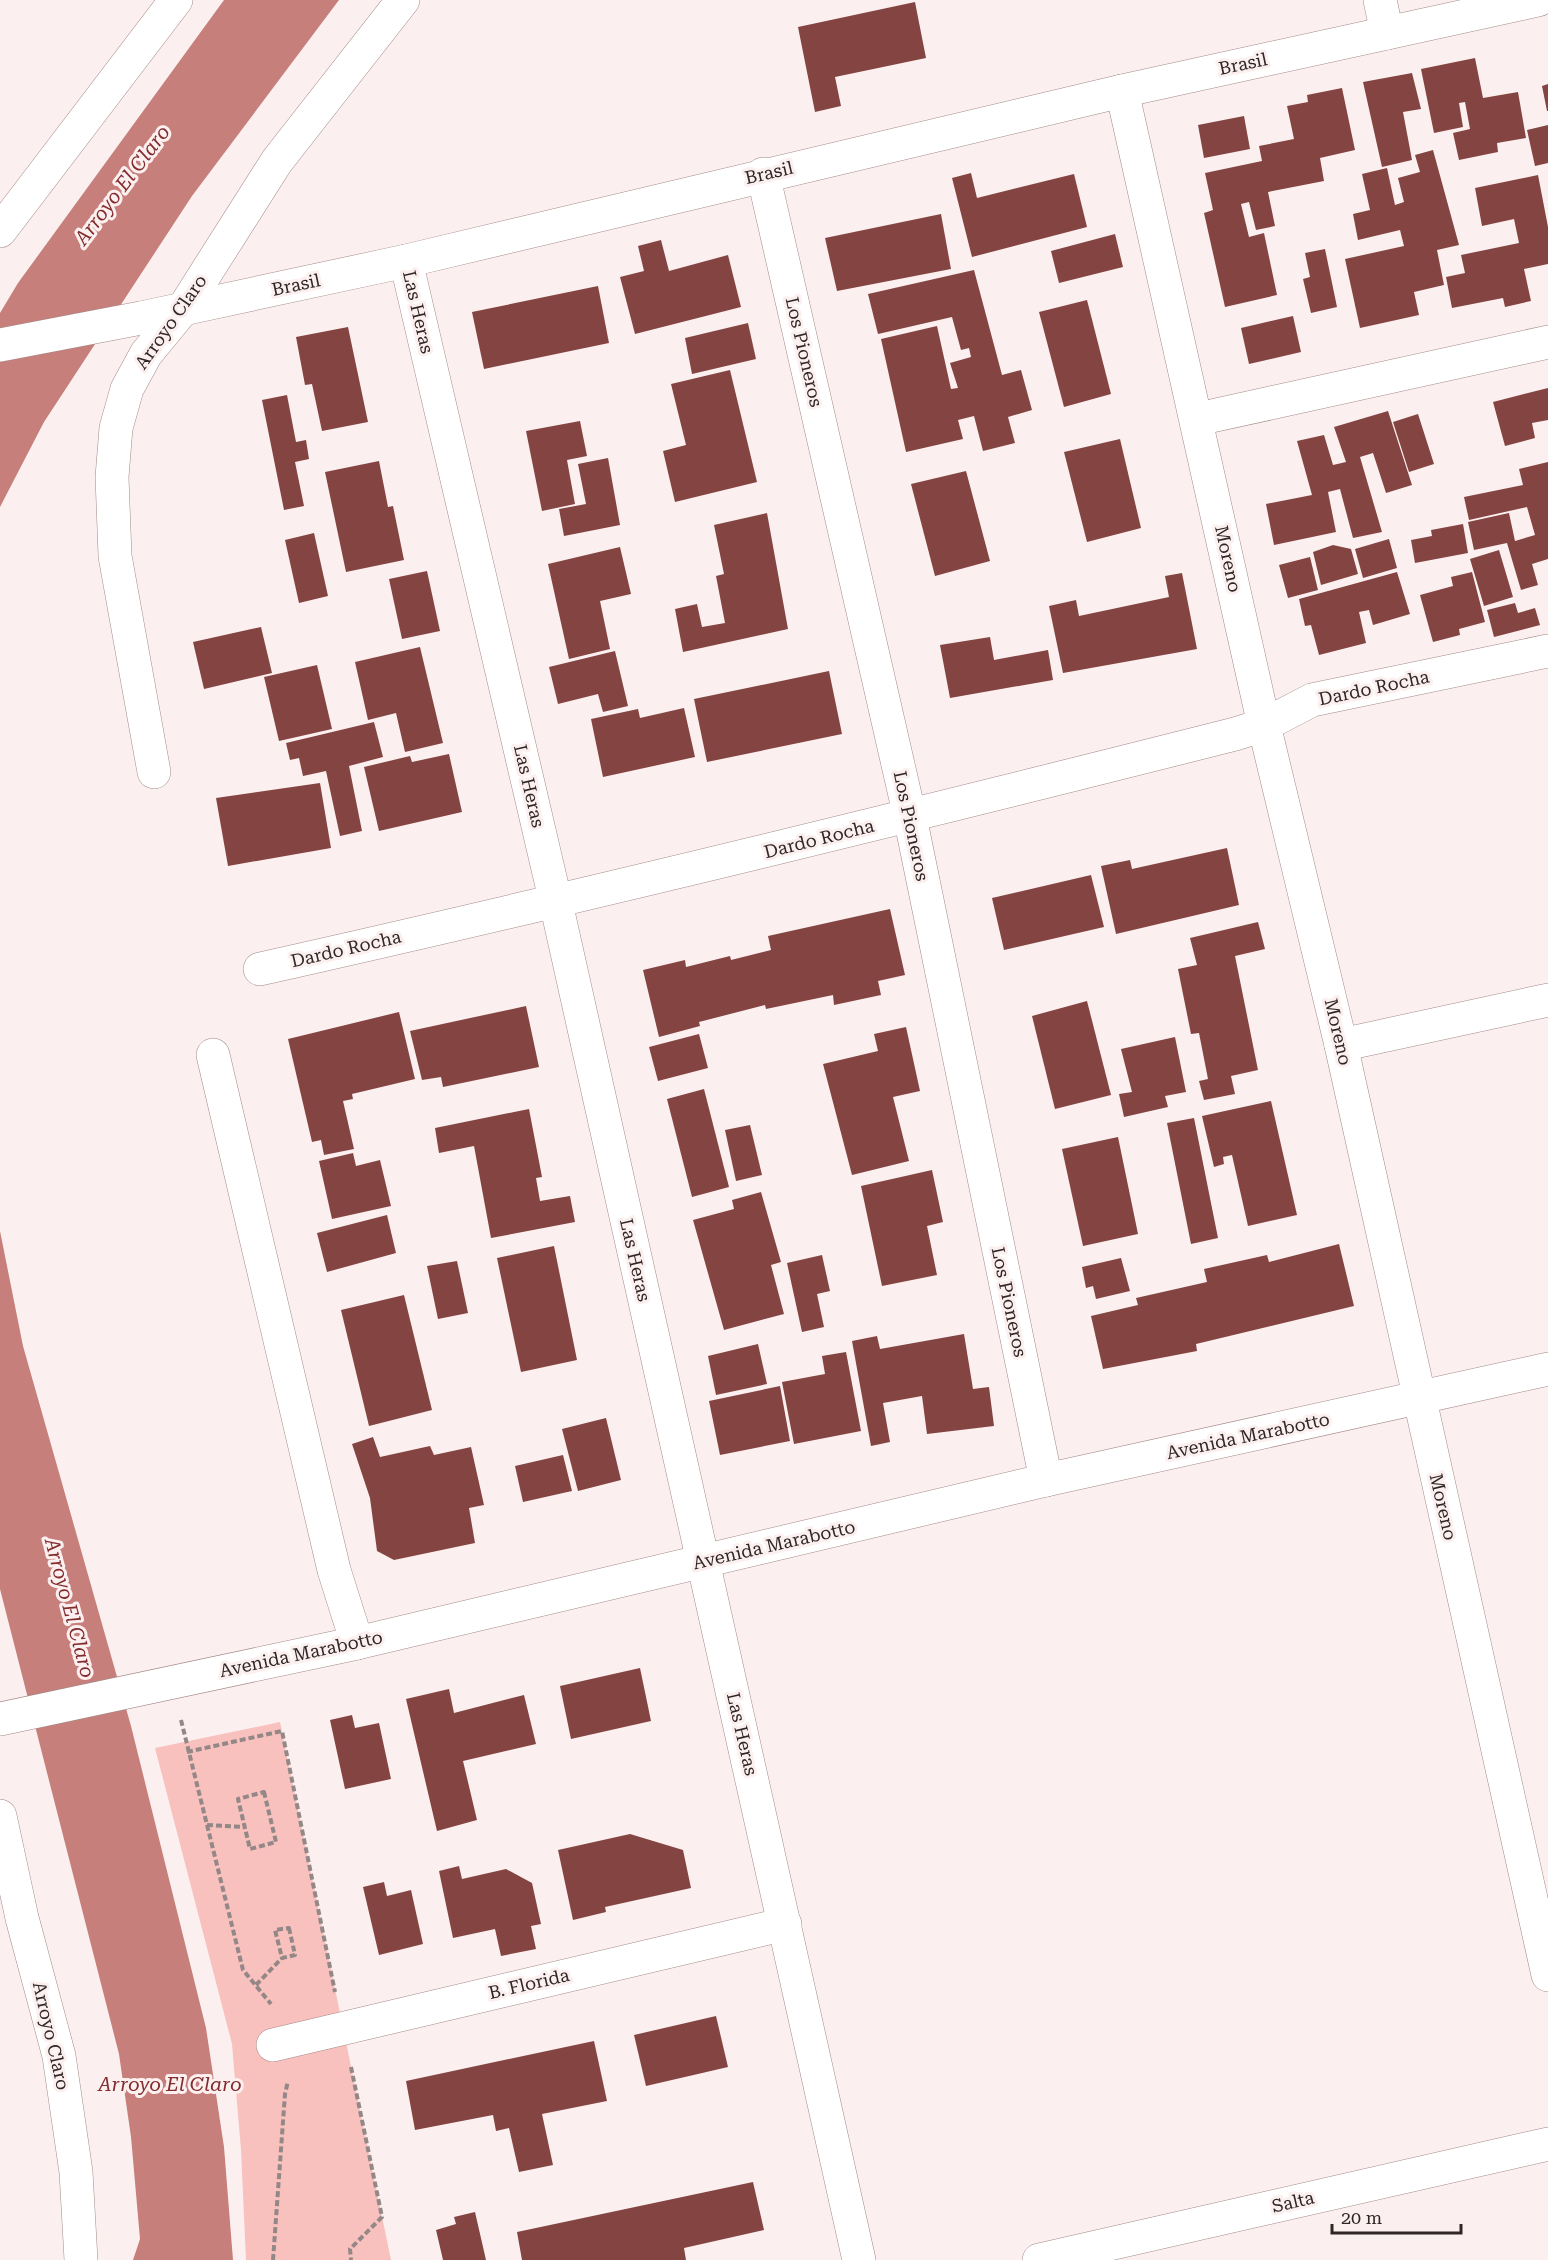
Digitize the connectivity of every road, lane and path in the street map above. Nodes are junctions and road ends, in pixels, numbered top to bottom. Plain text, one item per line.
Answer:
1 (176, 0) edge
2 (403, 0) edge
3 (1380, 0) edge
4 (1538, 0) edge
5 (1388, 33) junction
6 (1122, 91) junction
7 (763, 174) junction
8 (0, 231) edge
9 (406, 261) junction
10 (183, 309) junction
11 (1548, 342) edge
12 (0, 345) edge
13 (1198, 419) junction
14 (1548, 651) edge
15 (1264, 725) junction
16 (154, 772) dead end
17 (909, 817) junction
18 (556, 903) junction
19 (260, 969) dead end
20 (1548, 1000) edge
21 (1341, 1045) junction
22 (213, 1055) dead end
23 (1548, 1369) edge
24 (1419, 1398) junction
25 (1046, 1480) junction
26 (703, 1562) junction
27 (357, 1643) junction
28 (160, 1684) junction
29 (4, 1718) edge
30 (187, 1752) junction
31 (0, 1816) edge
32 (207, 1825) junction
33 (245, 1827) junction
34 (786, 1924) junction
35 (282, 1958) junction
36 (1548, 1975) edge
37 (256, 1985) junction
38 (343, 2028) junction
39 (286, 2042) junction
40 (1548, 2144) edge
41 (81, 2260) edge
42 (273, 2260) edge
43 (351, 2260) edge
44 (859, 2260) edge
45 (1039, 2260) edge

1 - 8 street
2 - 10 street, Arroyo Claro
3 - 5 street
4 - 5 street, Brasil
5 - 6 street, Brasil
6 - 7 street, Brasil
6 - 13 street, Moreno
7 - 9 street, Brasil
7 - 17 street, Los Pioneros
9 - 10 street, Brasil
9 - 18 street, Las Heras
10 - 12 street, Brasil
10 - 16 street, Arroyo Claro
11 - 13 street
13 - 15 street, Moreno
14 - 15 street, Dardo Rocha
15 - 17 street, Dardo Rocha
15 - 21 street, Moreno
17 - 18 street, Dardo Rocha
17 - 25 street, Los Pioneros
18 - 19 street, Dardo Rocha
18 - 26 street, Las Heras
20 - 21 street
21 - 24 street, Moreno
22 - 27 street
23 - 24 street, Avenida Marabotto
24 - 25 street, Avenida Marabotto
24 - 36 street, Moreno
25 - 26 street, Avenida Marabotto
26 - 27 street, Avenida Marabotto
26 - 34 street, Las Heras
27 - 28 street, Avenida Marabotto
28 - 29 street, Avenida Marabotto
28 - 30 path
30 - 32 path
30 - 38 path
31 - 41 street, Arroyo Claro
32 - 33 path
32 - 37 path
33 - 33 path
34 - 38 street, B. Florida
34 - 44 street, Las Heras
35 - 35 path
35 - 37 path
37 - 39 path
38 - 39 street, B. Florida
38 - 43 path
39 - 42 path
40 - 45 street, Salta

